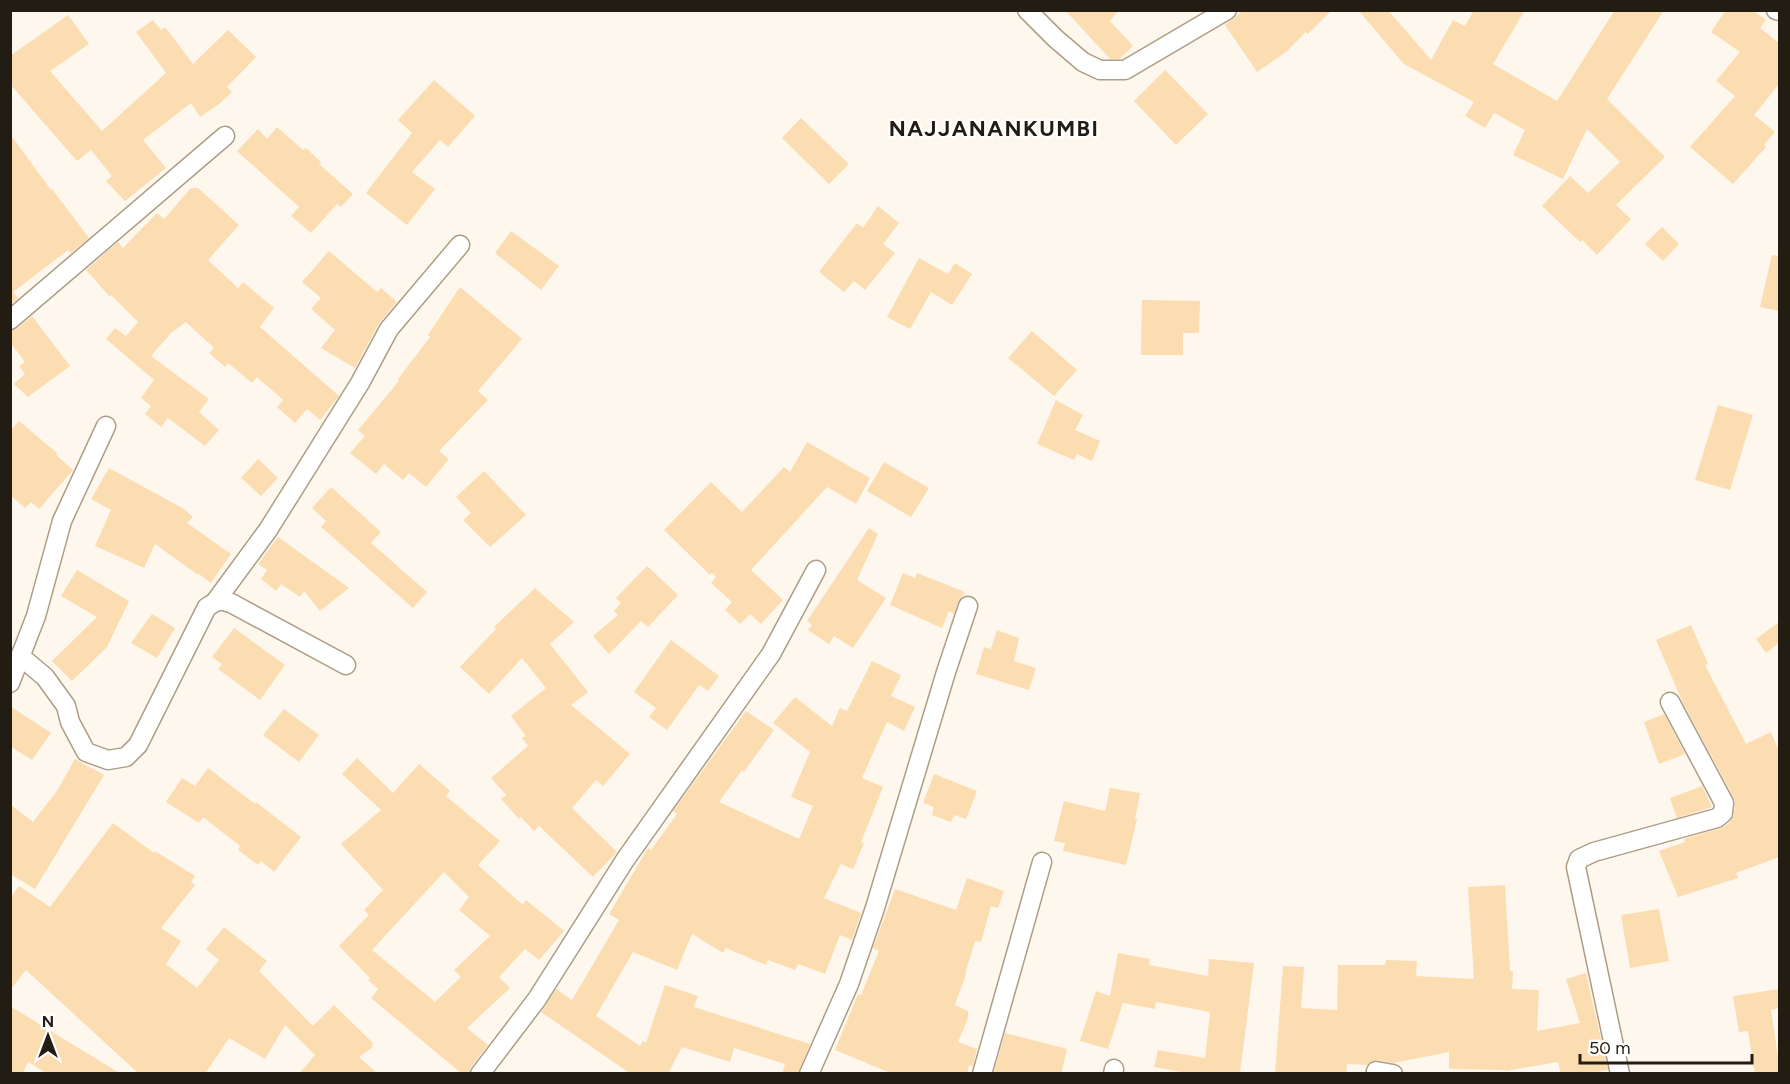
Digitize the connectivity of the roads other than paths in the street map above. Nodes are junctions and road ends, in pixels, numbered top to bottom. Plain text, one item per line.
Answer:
1 (1027, 10) edge
2 (1227, 10) edge
3 (225, 136) dead end
4 (460, 245) dead end
5 (10, 320) edge
6 (106, 426) dead end
7 (816, 570) dead end
8 (215, 602) junction
9 (968, 606) dead end
10 (20, 657) junction
11 (346, 665) dead end
12 (10, 683) edge
13 (1670, 702) dead end
14 (1042, 862) dead end
15 (480, 1074) edge
16 (809, 1074) edge
17 (982, 1074) edge
18 (1620, 1074) edge

1 - 2 street
3 - 5 street
4 - 8 street
6 - 10 street
7 - 15 street
8 - 10 street
8 - 11 street
9 - 16 street
10 - 12 street
13 - 18 street
14 - 17 street

